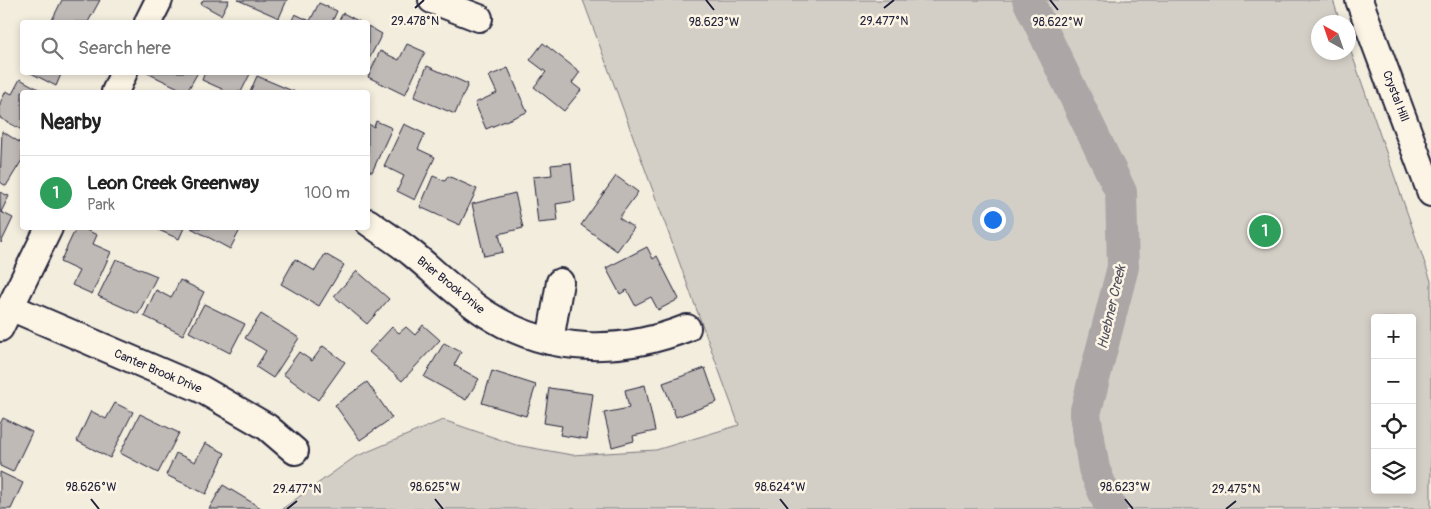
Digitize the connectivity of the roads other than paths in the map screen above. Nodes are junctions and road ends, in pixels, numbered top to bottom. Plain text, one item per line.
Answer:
1 (159, 0) edge
2 (432, 0) edge
3 (1359, 0) edge
4 (479, 18) dead end
5 (149, 20) edge
6 (122, 75) edge
7 (115, 90) edge
8 (1431, 193) edge
9 (370, 223) edge
10 (48, 230) edge
11 (560, 282) dead end
12 (5, 317) edge
13 (687, 328) dead end
14 (550, 341) junction
15 (295, 451) dead end

1 - 5 street
2 - 4 street
3 - 8 street, Crystal Hill
6 - 7 street
9 - 14 street, Brier Brook Drive
10 - 12 street
11 - 14 street
12 - 15 street, Canter Brook Drive
13 - 14 street, Brier Brook Drive

